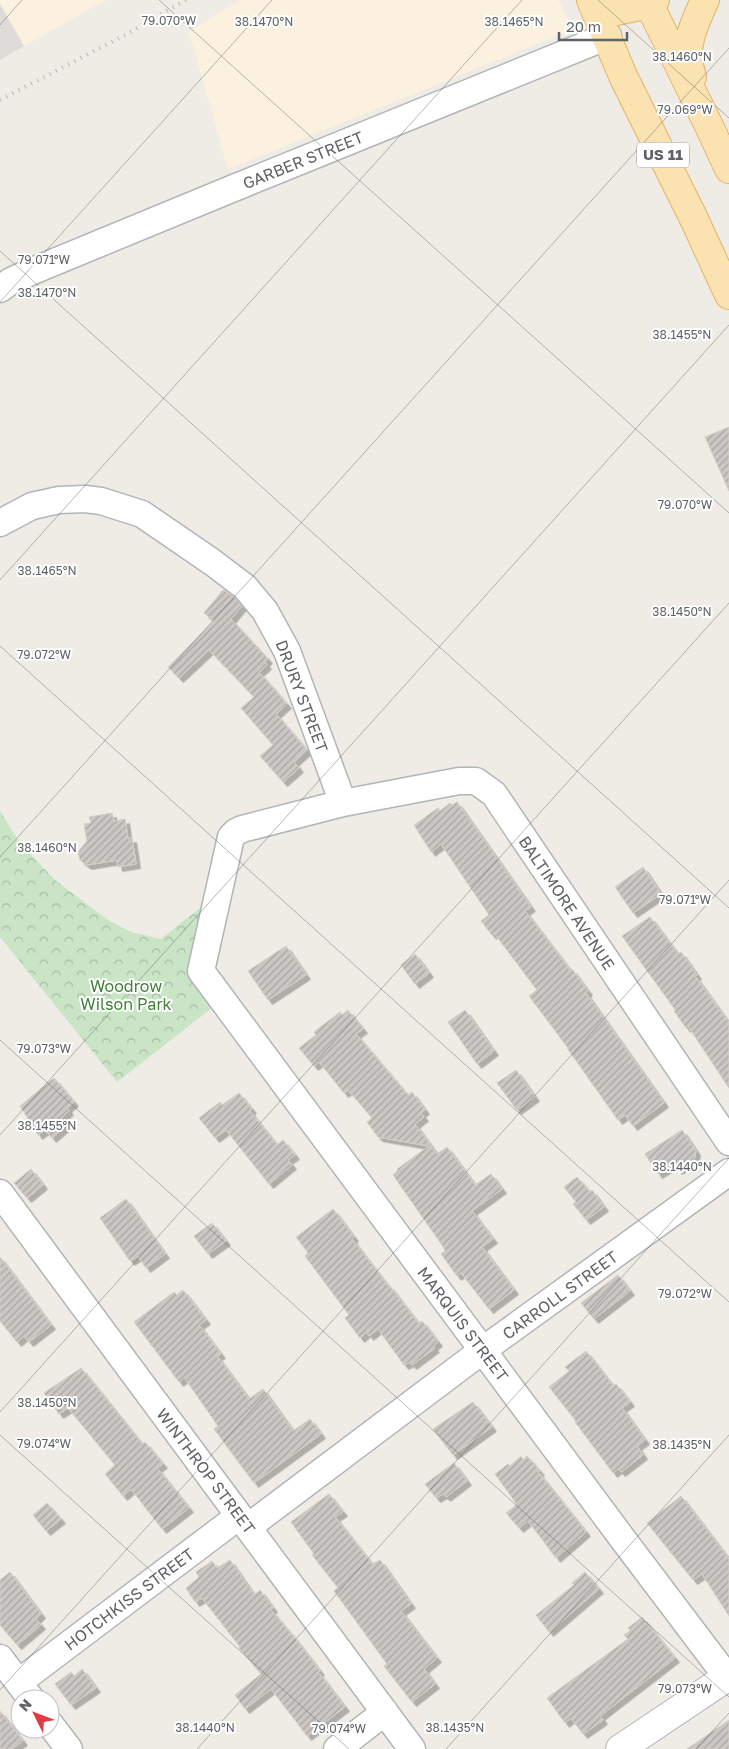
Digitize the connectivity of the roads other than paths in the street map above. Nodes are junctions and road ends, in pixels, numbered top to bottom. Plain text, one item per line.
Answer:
1 (621, 0) edge
2 (705, 0) edge
3 (650, 1) edge
4 (599, 17) edge
5 (709, 126) junction
6 (729, 169) edge
7 (0, 289) edge
8 (729, 294) edge
9 (0, 523) edge
10 (343, 804) junction
11 (729, 1142) edge
12 (729, 1172) edge
13 (0, 1193) edge
14 (483, 1350) junction
15 (243, 1521) junction
16 (0, 1658) edge
17 (728, 1676) edge
18 (24, 1689) edge
19 (26, 1689) edge
20 (385, 1712) junction
21 (60, 1737) edge
22 (69, 1749) edge
23 (337, 1749) edge
24 (412, 1749) edge
25 (620, 1749) edge

1 - 4 main road
2 - 5 main road
3 - 4 main road
3 - 5 main road
4 - 7 street, GARBER STREET
4 - 8 main road, US 11
5 - 6 main road
9 - 10 street, DRURY STREET
10 - 11 street, BALTIMORE AVENUE
10 - 14 street, MARQUIS STREET
12 - 14 street, CARROLL STREET
13 - 15 street, WINTHROP STREET
14 - 15 street, CARROLL STREET
14 - 17 street, MARQUIS STREET
15 - 19 street, HOTCHKISS STREET
15 - 20 street, WINTHROP STREET
16 - 18 street
17 - 25 street
20 - 23 street
20 - 24 street, WINTHROP STREET
21 - 22 street

